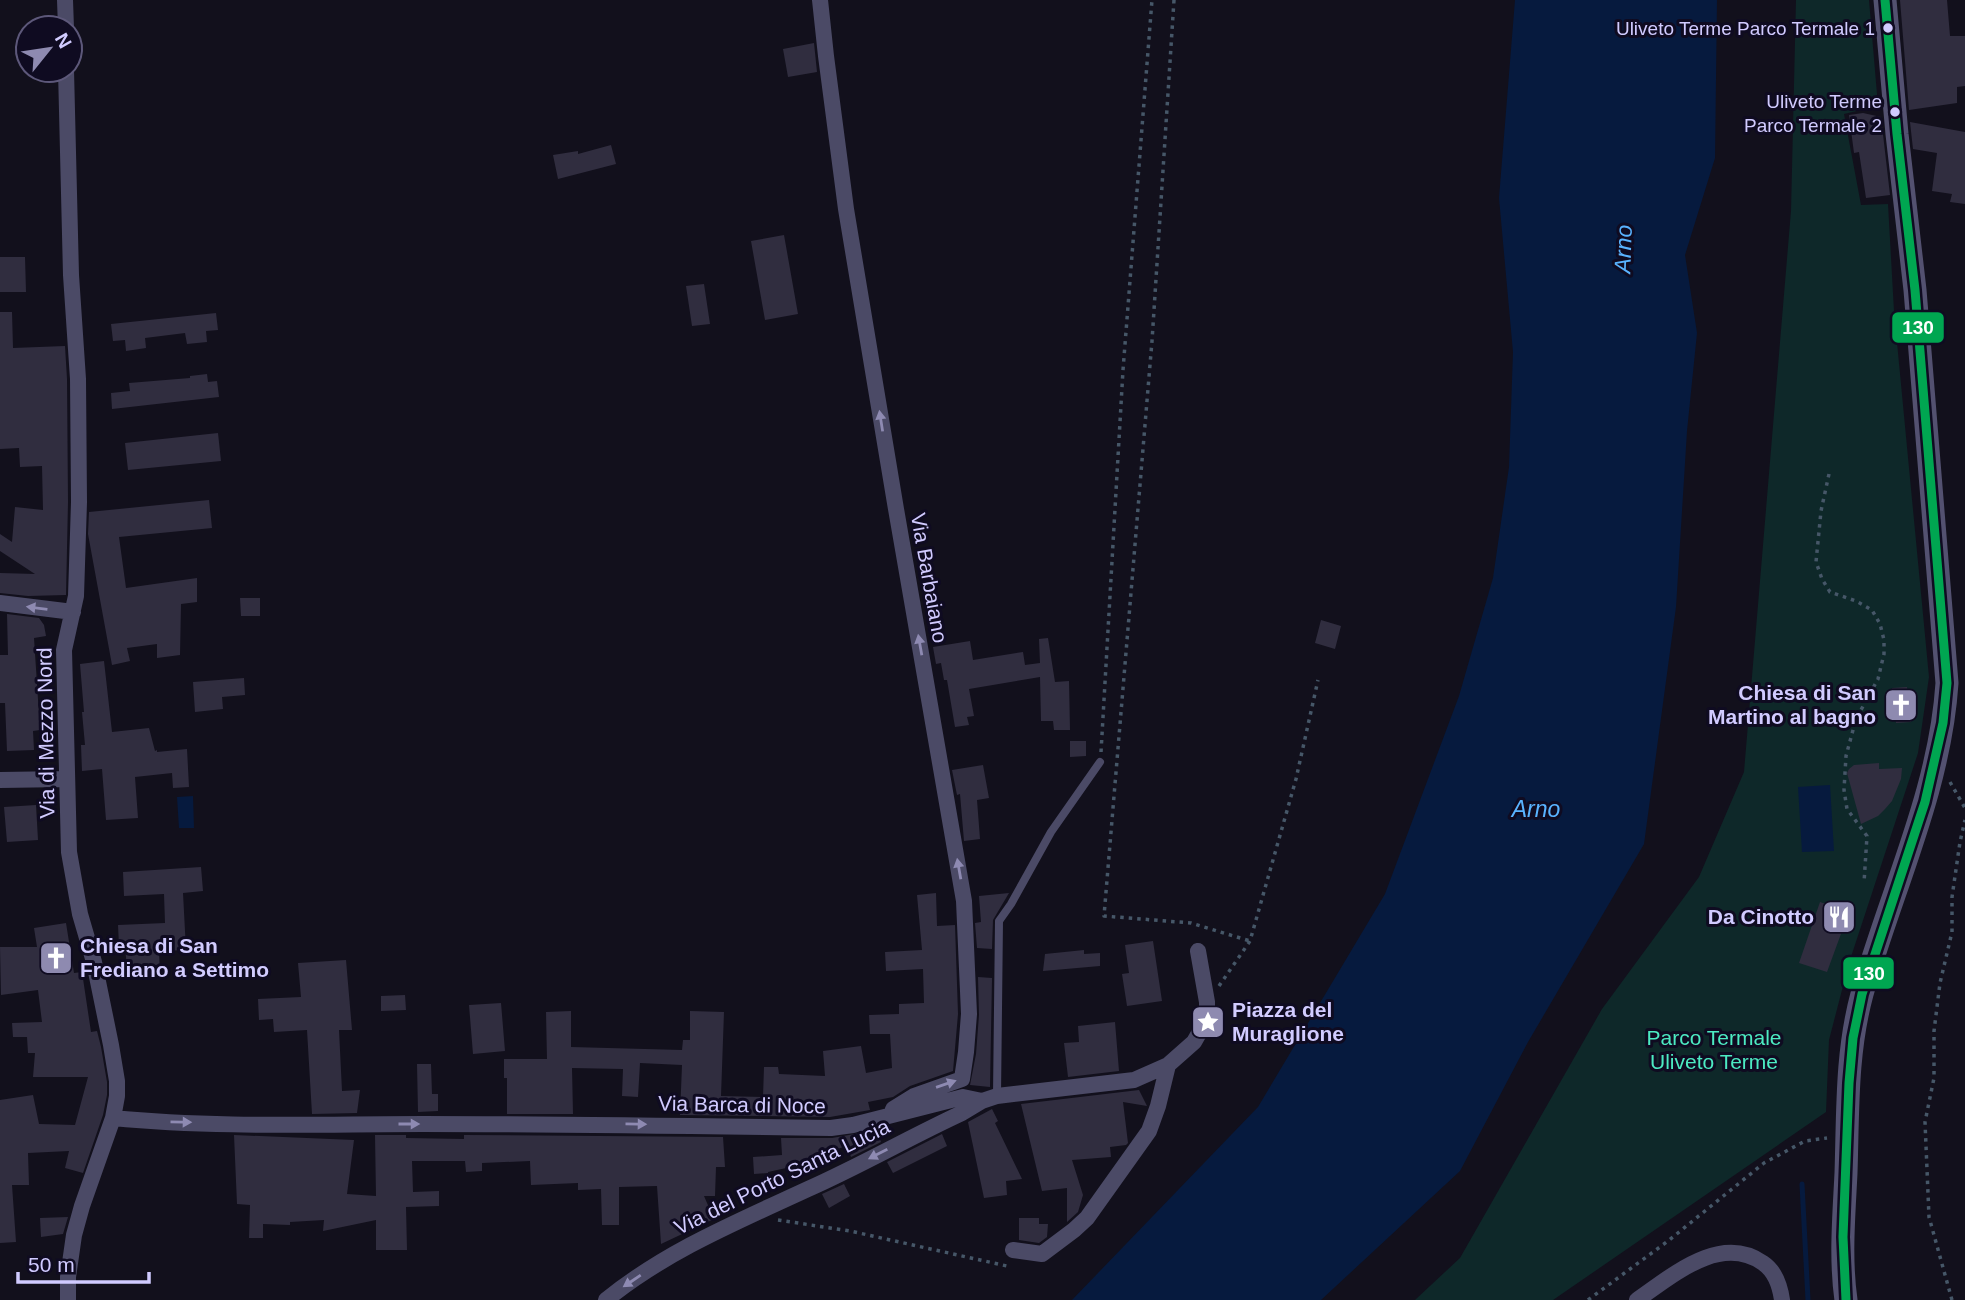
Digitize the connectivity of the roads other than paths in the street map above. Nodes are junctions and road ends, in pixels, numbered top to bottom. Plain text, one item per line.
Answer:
1 (820, 0) edge
2 (1885, 0) edge
3 (66, 84) edge
4 (0, 603) edge
5 (73, 612) junction
6 (1100, 762) road end
7 (66, 779) junction
8 (0, 780) edge
9 (1198, 951) dead end
10 (1168, 1065) junction
11 (990, 1098) junction
12 (886, 1115) junction
13 (113, 1118) junction
14 (1013, 1250) dead end
15 (68, 1300) edge
16 (606, 1300) edge
17 (1637, 1300) edge
18 (1782, 1300) edge
19 (1846, 1300) edge

12 -> 1 street, Via Barbaiano
2 - 19 main road
3 - 5 street, Via di Mezzo Nord
5 -> 4 street
5 - 7 street, Via di Mezzo Nord
6 - 11 lane
7 - 8 street
7 - 13 street, Via di Mezzo Nord
9 - 10 street
10 - 11 street, Via Barca di Noce
10 - 14 street
11 - 12 street, Via Barca di Noce
11 -> 16 street, Via del Porto Santa Lucia
13 -> 12 street, Via Barca di Noce
13 - 15 street, Via di Mezzo Nord
17 - 18 street

